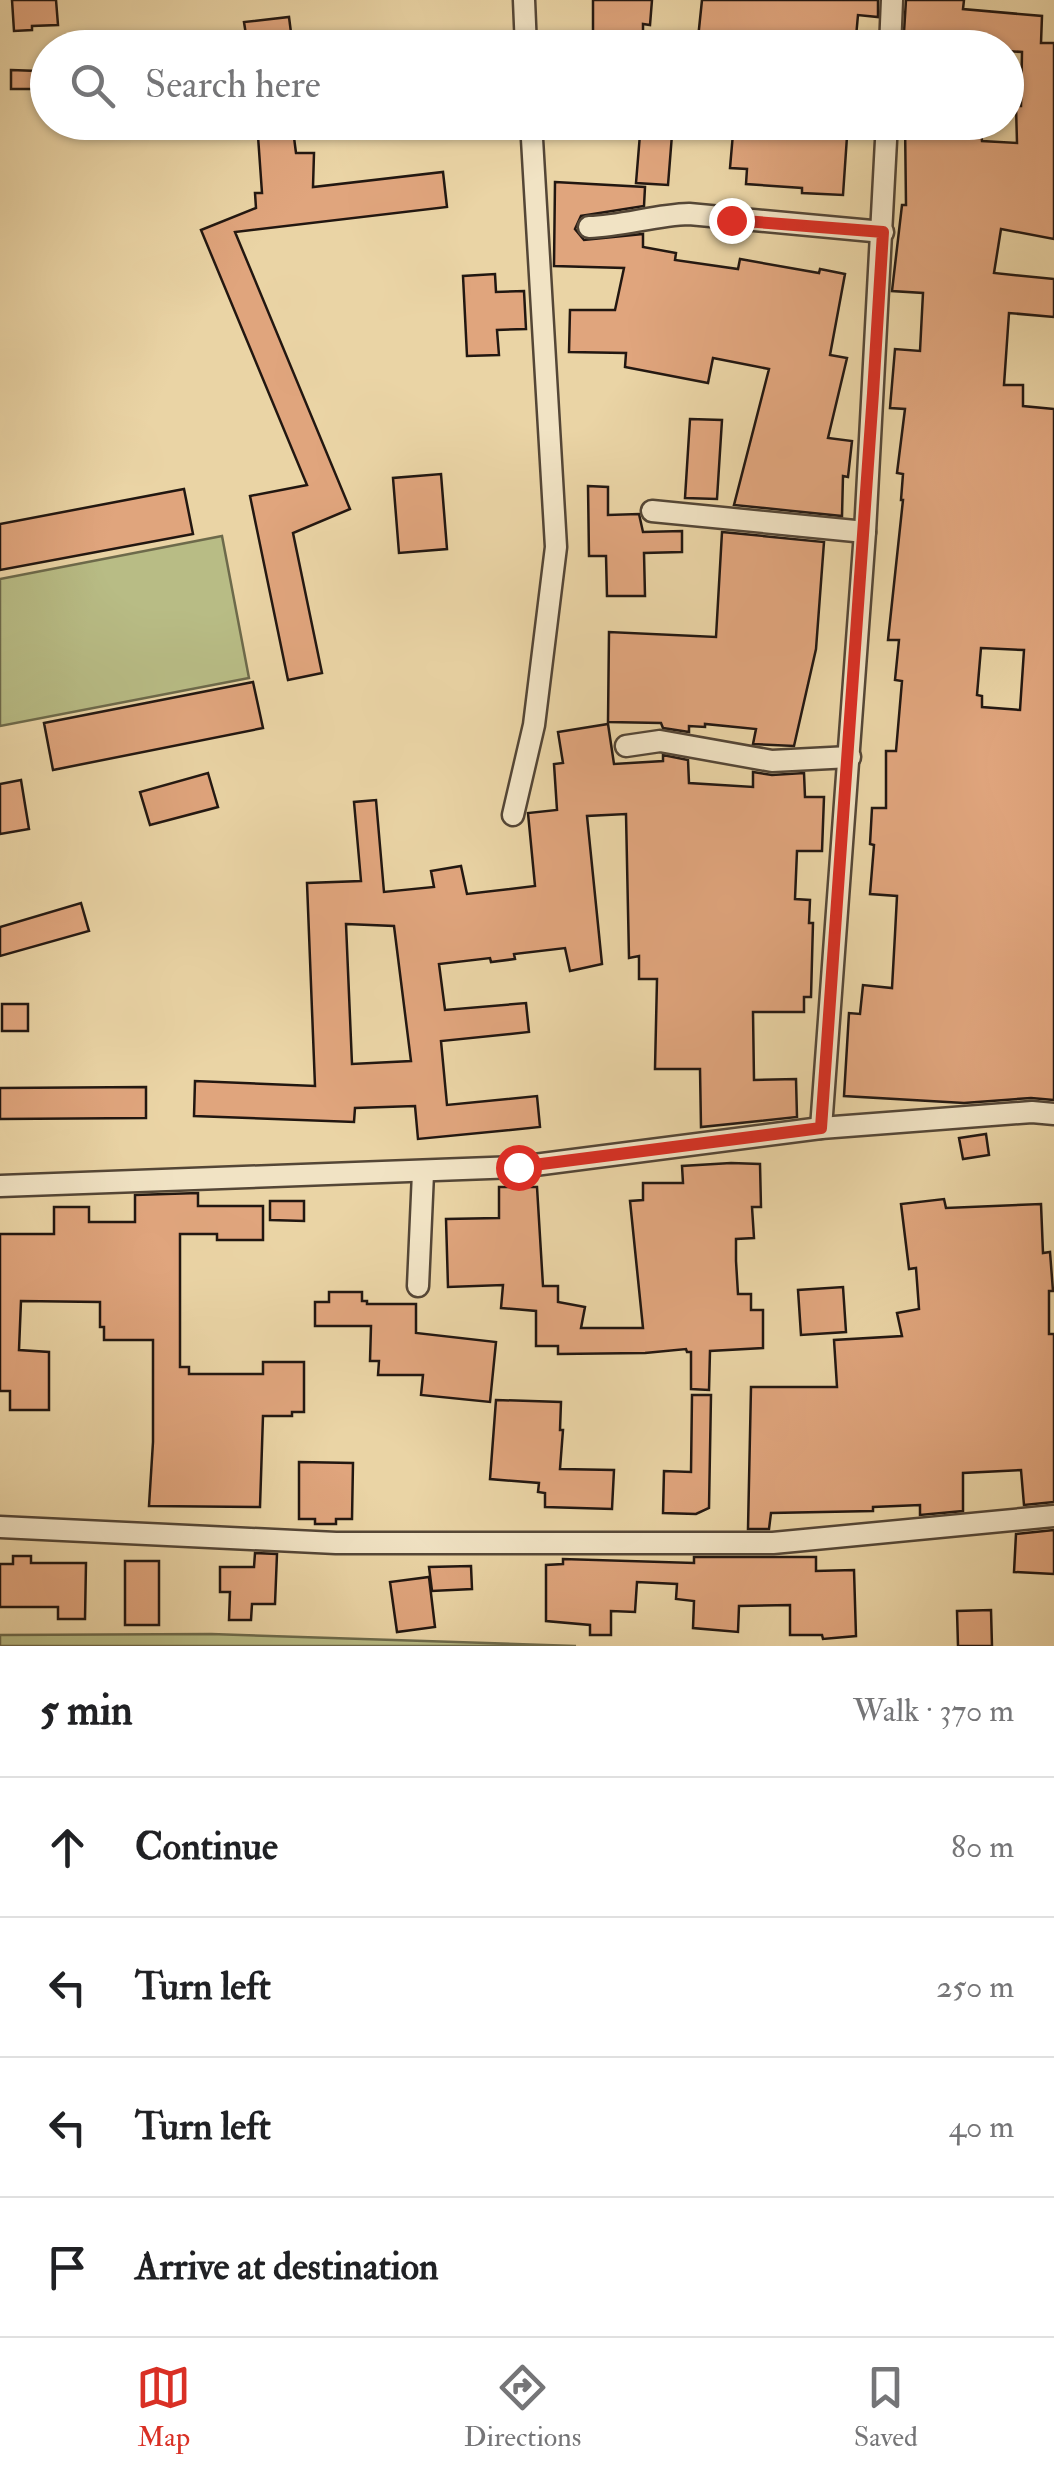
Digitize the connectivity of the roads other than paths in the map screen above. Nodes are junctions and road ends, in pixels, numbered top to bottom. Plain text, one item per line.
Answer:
1 (524, 0) edge
2 (892, 0) edge
3 (525, 30) edge
4 (891, 30) edge
5 (532, 140) edge
6 (886, 140) edge
7 (589, 227) dead end
8 (883, 232) junction
9 (652, 510) dead end
10 (865, 532) junction
11 (626, 746) dead end
12 (850, 757) junction
13 (513, 815) dead end
14 (1054, 1114) edge
15 (821, 1128) junction
16 (423, 1173) junction
17 (0, 1186) edge
18 (418, 1286) dead end
19 (1054, 1516) edge
20 (0, 1527) edge

1 - 3 street
2 - 4 street
5 - 13 street
6 - 8 street
7 - 8 street
8 - 10 street
9 - 10 street
10 - 12 street
11 - 12 street
12 - 15 street
14 - 15 street
15 - 16 street
16 - 17 street
16 - 18 street
19 - 20 street

